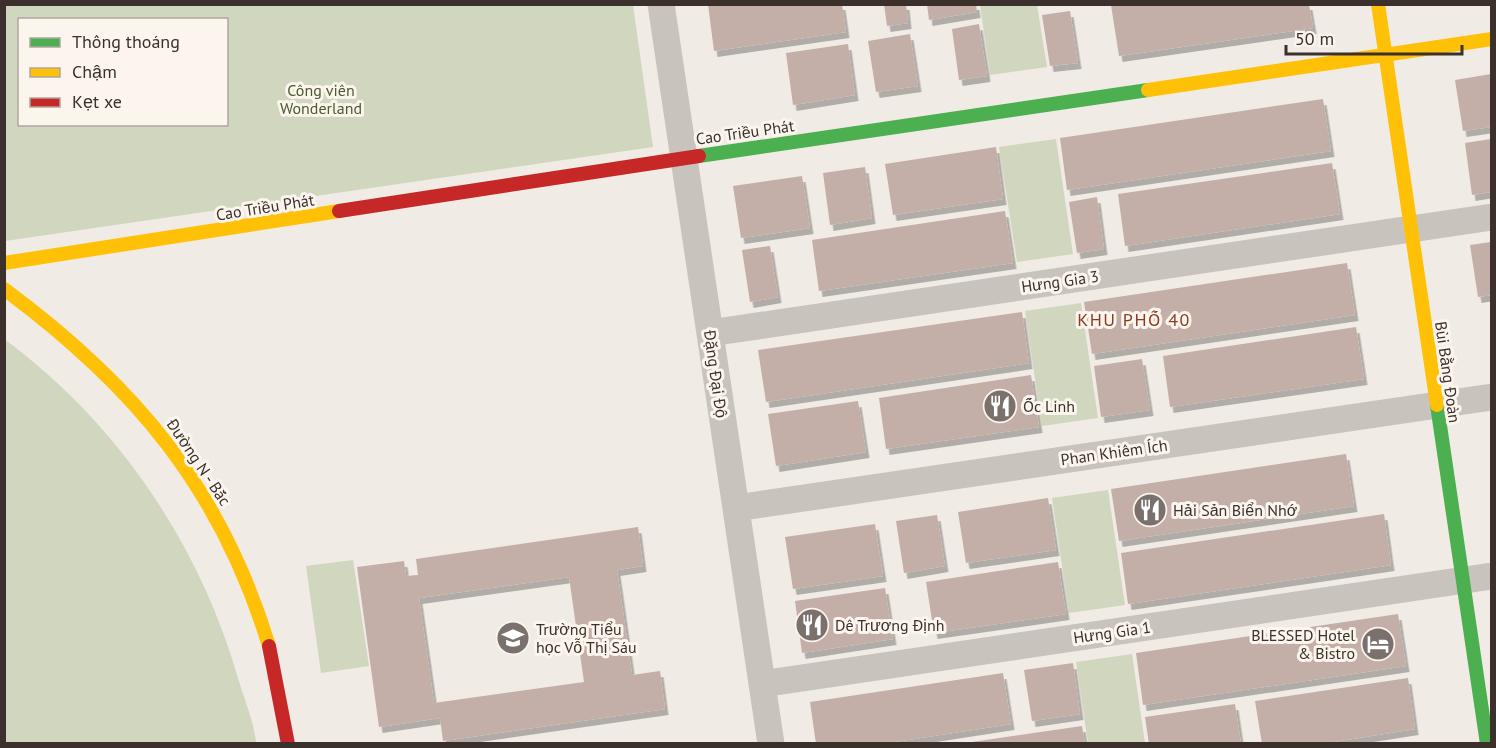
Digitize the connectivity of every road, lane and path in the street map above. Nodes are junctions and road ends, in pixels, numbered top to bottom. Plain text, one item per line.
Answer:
1 (661, 4) edge
2 (1378, 4) edge
3 (1491, 39) edge
4 (1385, 54) junction
5 (684, 158) junction
6 (1491, 217) edge
7 (1410, 229) junction
8 (4, 263) edge
9 (4, 289) edge
10 (710, 333) junction
11 (1491, 397) edge
12 (1437, 405) junction
13 (736, 508) junction
14 (1491, 576) edge
15 (1463, 580) junction
16 (762, 684) junction
17 (288, 744) edge
18 (771, 744) edge
19 (1487, 744) edge

1 - 5 street, Đặng Đại Độ
2 - 4 street, Bùi Bằng Đoàn
3 - 4 street, Cao Triều Phát
4 - 5 street, Cao Triều Phát
4 - 7 street, Bùi Bằng Đoàn
5 - 8 street, Cao Triều Phát
5 - 10 street, Đặng Đại Độ
6 - 7 street, Hưng Gia 3
7 - 10 street, Hưng Gia 3
7 - 12 street, Bùi Bằng Đoàn
9 - 17 street, Đường N - Bắc
10 - 13 street, Đặng Đại Độ
11 - 12 street, Phan Khiêm Ích
12 - 13 street, Phan Khiêm Ích
12 - 15 street, Bùi Bằng Đoàn
13 - 16 street, Đặng Đại Độ
14 - 15 street, Hưng Gia 1
15 - 16 street, Hưng Gia 1
15 - 19 street, Bùi Bằng Đoàn
16 - 18 street, Đặng Đại Độ

